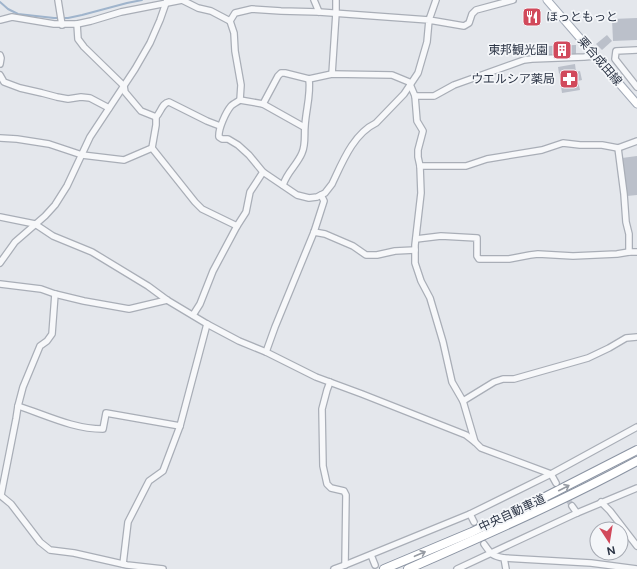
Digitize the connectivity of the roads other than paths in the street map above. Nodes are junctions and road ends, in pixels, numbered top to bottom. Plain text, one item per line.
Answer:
1 (58, 0) edge
2 (314, 0) edge
3 (336, 0) edge
4 (436, 0) edge
5 (513, 0) edge
6 (547, 0) edge
7 (167, 1) edge
8 (319, 12) junction
9 (336, 14) junction
10 (0, 20) edge
11 (429, 20) junction
12 (230, 21) junction
13 (62, 24) junction
14 (77, 24) junction
15 (637, 50) edge
16 (0, 55) edge
17 (595, 56) junction
18 (0, 64) edge
19 (332, 74) junction
20 (0, 75) edge
21 (309, 79) junction
22 (411, 85) junction
23 (124, 86) junction
24 (637, 87) edge
25 (416, 96) junction
26 (240, 100) junction
27 (263, 104) junction
28 (637, 104) edge
29 (109, 108) junction
30 (156, 117) junction
31 (220, 126) junction
32 (304, 127) junction
33 (0, 138) edge
34 (637, 142) edge
35 (152, 148) junction
36 (618, 148) junction
37 (82, 155) junction
38 (420, 166) junction
39 (263, 172) junction
40 (283, 185) junction
41 (321, 196) junction
42 (0, 217) edge
43 (35, 224) junction
44 (237, 226) junction
45 (314, 232) junction
46 (416, 239) junction
47 (415, 250) junction
48 (629, 252) junction
49 (637, 252) edge
50 (0, 263) edge
51 (0, 284) edge
52 (55, 294) junction
53 (167, 300) junction
54 (193, 315) junction
55 (207, 324) junction
56 (637, 337) edge
57 (266, 352) junction
58 (330, 382) junction
59 (463, 401) junction
60 (18, 406) junction
61 (180, 426) junction
62 (637, 427) edge
63 (475, 442) junction
64 (637, 450) edge
65 (637, 461) edge
66 (551, 474) junction
67 (556, 483) tunnel mouth
68 (637, 488) edge
69 (1, 495) edge
70 (601, 502) junction
71 (572, 506) tunnel mouth
72 (576, 513) junction
73 (470, 514) junction
74 (474, 522) dead end
75 (484, 544) dead end
76 (637, 546) edge
77 (491, 554) junction
78 (371, 555) junction
79 (504, 558) junction
80 (345, 565) junction
81 (376, 565) dead end
82 (125, 566) edge
83 (163, 569) edge
84 (334, 569) edge
85 (384, 569) edge
86 (408, 569) edge
87 (457, 569) edge
88 (506, 569) edge
89 (637, 569) edge

1 - 13 street
2 - 8 street
3 - 9 street
4 - 11 street
5 - 11 street
6 - 17 main road, 栗合成田線
7 - 12 street
7 - 14 street
7 - 23 street
8 - 9 street
8 - 12 street
9 - 11 street
9 - 19 street
10 - 13 street
11 - 22 street
12 - 26 street
13 - 14 street
14 - 23 street
15 - 24 street
16 - 18 street
17 - 25 street
17 - 28 main road, 栗合成田線
19 - 21 street
19 - 22 street
20 - 29 street
21 - 27 street
21 - 32 street
22 - 25 street
22 - 41 street
23 - 29 street
23 - 30 street
25 - 38 street
26 - 27 street
26 - 31 street
27 - 32 street
29 - 37 street
30 - 31 street
30 - 35 street
31 - 39 street
32 - 40 street
33 - 37 street
34 - 36 street
35 - 37 street
35 - 44 street
36 - 38 street
36 - 48 street
37 - 43 street
38 - 46 street
39 - 40 street
39 - 44 street
40 - 41 street
41 - 45 street
42 - 43 street
43 - 50 street
43 - 53 street
44 - 54 street
45 - 47 street
45 - 57 street
46 - 47 street
46 - 48 street
47 - 59 street
48 - 49 street
51 - 52 street
52 - 53 street
52 - 60 street
53 - 54 street
54 - 55 street
55 - 57 street
55 - 61 street
56 - 59 street
57 - 58 street
58 - 63 street
58 - 80 street
59 - 63 street
60 - 61 street
60 - 69 street
61 - 82 street
62 - 66 street
63 - 66 street
85 -> 64 highway, 中央自動車道
65 - 86 highway, 中央自動車道
66 - 67 street
66 - 73 street
68 - 70 street
69 - 82 street
70 - 72 street
70 - 76 street
71 - 72 street
72 - 77 street
73 - 74 street
73 - 78 street
75 - 77 street
77 - 79 street
77 - 87 street
78 - 80 street
78 - 81 street
79 - 88 street
79 - 89 street
80 - 84 street
82 - 83 street

